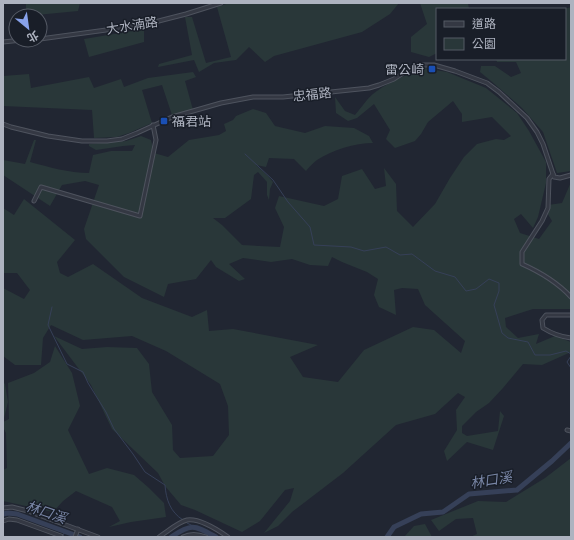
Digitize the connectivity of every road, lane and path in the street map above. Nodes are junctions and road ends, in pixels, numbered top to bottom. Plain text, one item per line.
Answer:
1 (221, 3) edge
2 (48, 38) edge
3 (3, 124) edge
4 (153, 126) junction
5 (553, 174) junction
6 (571, 175) edge
7 (34, 201) dead end
8 (571, 297) edge
9 (570, 316) edge
10 (571, 337) edge
11 (567, 430) dead end
12 (571, 430) edge
13 (3, 508) edge
14 (3, 520) edge
15 (77, 530) junction
16 (61, 536) edge
17 (74, 537) edge
18 (98, 537) edge
19 (159, 537) edge
20 (183, 537) edge
21 (206, 537) edge
22 (228, 537) edge

1 - 2 street, 大水湳路
3 - 4 street, 忠福路
4 - 5 street, 忠福路
4 - 7 street
5 - 6 street
5 - 8 street
9 - 10 street
11 - 12 street
13 - 15 street
14 - 16 street
15 - 17 street
15 - 18 street
19 - 22 street
20 - 21 street

